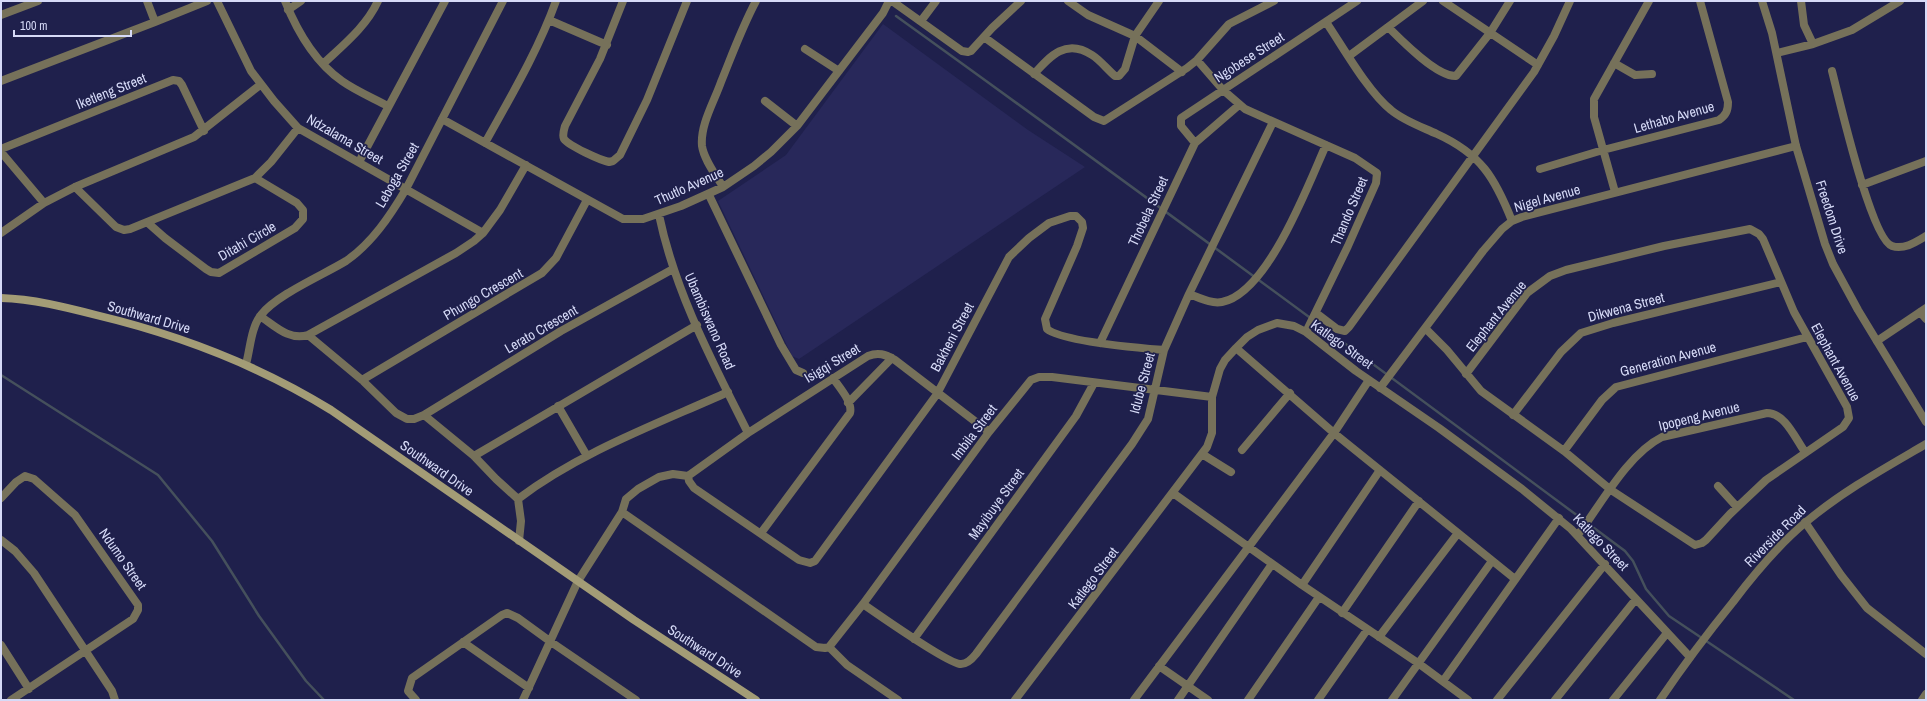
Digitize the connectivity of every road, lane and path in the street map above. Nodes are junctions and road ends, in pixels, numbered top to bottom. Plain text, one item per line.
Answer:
1 (38, 1) edge
2 (147, 1) edge
3 (207, 1) edge
4 (217, 1) edge
5 (285, 1) edge
6 (300, 1) edge
7 (378, 1) edge
8 (445, 1) edge
9 (503, 1) edge
10 (556, 1) edge
11 (623, 1) edge
12 (687, 1) edge
13 (756, 1) edge
14 (890, 1) edge
15 (936, 1) edge
16 (1021, 1) edge
17 (1068, 1) edge
18 (1159, 1) edge
19 (1274, 1) edge
20 (1357, 1) edge
21 (1423, 1) edge
22 (1443, 1) edge
23 (1510, 1) edge
24 (1570, 1) edge
25 (1649, 1) edge
26 (1700, 1) edge
27 (1762, 1) edge
28 (1801, 1) edge
29 (1900, 1) edge
30 (288, 10) junction
31 (1, 15) edge
32 (549, 20) junction
33 (921, 21) junction
34 (155, 22) junction
35 (1326, 22) junction
36 (1388, 27) junction
37 (1490, 33) junction
38 (1135, 36) junction
39 (984, 37) junction
40 (1813, 44) junction
41 (607, 45) junction
42 (805, 49) dead end
43 (1777, 53) junction
44 (1349, 56) junction
45 (1197, 60) junction
46 (1614, 63) junction
47 (323, 64) junction
48 (1538, 65) junction
49 (839, 70) junction
50 (1182, 72) junction
51 (1832, 72) dead end
52 (1034, 74) junction
53 (1652, 74) dead end
54 (1, 81) edge
55 (260, 85) junction
56 (1223, 90) junction
57 (765, 101) dead end
58 (388, 106) junction
59 (1239, 106) junction
60 (442, 119) junction
61 (1273, 122) junction
62 (797, 126) junction
63 (298, 128) junction
64 (204, 131) junction
65 (485, 143) junction
66 (1195, 143) junction
67 (1326, 146) junction
68 (1796, 146) junction
69 (1, 149) edge
70 (1603, 150) junction
71 (1, 152) edge
72 (1472, 155) junction
73 (1926, 161) edge
74 (359, 162) junction
75 (526, 165) junction
76 (1540, 168) dead end
77 (255, 178) junction
78 (1862, 185) junction
79 (75, 187) junction
80 (723, 187) junction
81 (406, 189) junction
82 (1615, 192) junction
83 (709, 195) junction
84 (587, 200) junction
85 (44, 203) junction
86 (659, 215) junction
87 (1512, 221) junction
88 (148, 223) junction
89 (1, 233) edge
90 (483, 234) junction
91 (1926, 236) edge
92 (673, 269) junction
93 (1781, 282) junction
94 (1190, 294) junction
95 (1, 298) edge
96 (1923, 310) edge
97 (1316, 313) junction
98 (260, 316) junction
99 (1926, 319) edge
100 (697, 325) junction
101 (1425, 328) junction
102 (1306, 332) junction
103 (308, 336) junction
104 (1807, 337) junction
105 (1877, 341) junction
106 (1100, 343) junction
107 (1236, 348) junction
108 (1164, 350) junction
109 (892, 358) junction
110 (246, 364) junction
111 (803, 373) dead end
112 (1466, 374) junction
113 (833, 378) junction
114 (362, 380) junction
115 (1369, 380) junction
116 (1094, 383) junction
117 (1380, 388) junction
118 (1155, 390) junction
119 (728, 392) junction
120 (1290, 393) junction
121 (937, 394) junction
122 (1212, 397) junction
123 (848, 403) junction
124 (558, 406) junction
125 (424, 415) junction
126 (1513, 415) junction
127 (1926, 422) edge
128 (989, 432) junction
129 (748, 433) junction
130 (1334, 433) junction
131 (1926, 444) edge
132 (1242, 450) dead end
133 (1564, 451) junction
134 (1805, 452) junction
135 (1202, 454) junction
136 (474, 456) junction
137 (587, 456) junction
138 (1380, 470) junction
139 (1231, 472) dead end
140 (688, 476) junction
141 (1718, 486) dead end
142 (1611, 490) junction
143 (1173, 493) junction
144 (1, 498) edge
145 (518, 499) junction
146 (1419, 501) junction
147 (1737, 507) junction
148 (622, 512) junction
149 (1559, 518) junction
150 (1805, 522) junction
151 (761, 533) junction
152 (1458, 533) junction
153 (1578, 535) junction
154 (1, 540) edge
155 (519, 541) junction
156 (1248, 547) junction
157 (1492, 561) junction
158 (1272, 564) junction
159 (1605, 564) junction
160 (1515, 580) junction
161 (578, 581) junction
162 (1302, 585) junction
163 (1319, 596) junction
164 (1636, 599) junction
165 (862, 604) junction
166 (1342, 613) junction
167 (1367, 630) junction
168 (1667, 633) junction
169 (1378, 638) junction
170 (914, 639) junction
171 (463, 642) junction
172 (551, 642) junction
173 (1, 645) edge
174 (829, 647) junction
175 (86, 651) junction
176 (1926, 654) edge
177 (1690, 657) junction
178 (1418, 663) junction
179 (1159, 666) junction
180 (1443, 681) junction
181 (1188, 686) junction
182 (29, 688) junction
183 (529, 688) junction
184 (1926, 694) edge
185 (1464, 699) edge
186 (11, 700) edge
187 (115, 700) edge
188 (416, 700) edge
189 (523, 700) edge
190 (636, 700) edge
191 (756, 700) edge
192 (898, 700) edge
193 (1015, 700) edge
194 (1134, 700) edge
195 (1178, 700) edge
196 (1208, 700) edge
197 (1248, 700) edge
198 (1318, 700) edge
199 (1392, 700) edge
200 (1497, 700) edge
201 (1555, 700) edge
202 (1613, 700) edge
203 (1660, 700) edge
204 (1922, 700) edge

1 - 31 street
2 - 34 street
3 - 34 street
4 - 55 street, Ndzalama Street
5 - 30 street
6 - 30 street
7 - 47 street
8 - 58 street
9 - 60 street, Leboga Street
10 - 32 street
11 - 41 street
12 - 41 street
13 - 80 street
14 - 33 street
14 - 49 street, Thutlo Avenue
15 - 33 street
16 - 39 street
17 - 38 street
18 - 38 street
19 - 45 street
20 - 35 street, Ngobese Street
21 - 36 street
22 - 37 street
23 - 37 street
24 - 48 street
25 - 46 street
26 - 70 street, Lethabo Avenue
27 - 43 street, Freedom Drive
28 - 40 street
29 - 40 street
30 - 47 street
32 - 41 street
32 - 65 street
33 - 39 street
34 - 54 street
35 - 44 street
35 - 56 street, Ngobese Street
36 - 37 street
36 - 44 street
37 - 48 street
38 - 50 street
38 - 52 street
39 - 52 street
40 - 43 street
42 - 49 street
43 - 68 street, Freedom Drive
44 - 72 street
45 - 50 street
45 - 56 street, Thando Street
46 - 53 street
46 - 70 street
47 - 58 street
48 - 72 street
49 - 62 street, Thutlo Avenue
50 - 52 street
51 - 78 street
55 - 63 street, Ndzalama Street
55 - 64 street
56 - 59 street, Thando Street
56 - 66 street, Ngobese Street
57 - 62 street
58 - 74 street
59 - 61 street, Thando Street
59 - 66 street, Thobela Street
60 - 65 street, Thutlo Avenue
60 - 81 street, Leboga Street
61 - 67 street, Thando Street
61 - 94 street, Idube Street
62 - 80 street, Thutlo Avenue
63 - 74 street, Ndzalama Street
63 - 77 street
64 - 69 street, Iketleng Street
64 - 79 street
65 - 75 street, Thutlo Avenue
66 - 106 street, Thobela Street
67 - 94 street
67 - 97 street, Thando Street
68 - 82 street, Nigel Avenue
68 - 105 street, Freedom Drive
70 - 76 street, Lethabo Avenue
70 - 82 street
71 - 85 street
72 - 87 street
72 - 97 street
73 - 78 street
74 - 81 street, Ndzalama Street
75 - 84 street, Thutlo Avenue
75 - 90 street
77 - 88 street
77 - 88 street, Ditahi Circle
78 - 91 street
79 - 85 street
79 - 88 street
80 - 83 street, Thutlo Avenue
81 - 90 street
81 - 98 street, Leboga Street
82 - 87 street, Nigel Avenue
83 - 86 street, Thutlo Avenue
83 - 111 street
84 - 86 street, Thutlo Avenue
84 - 114 street, Phungo Crescent
85 - 89 street
86 - 92 street, Ubambiswano Road
87 - 101 street, Nigel Avenue
90 - 103 street
92 - 100 street, Ubambiswano Road
92 - 125 street, Lerato Crescent
93 - 104 street, Elephant Avenue
93 - 112 street, Elephant Avenue
93 - 126 street, Dikwena Street
94 - 108 street, Idube Street
95 - 110 main road, Southward Drive
96 - 99 street
96 - 105 street
97 - 102 street, Thando Street
98 - 103 street
98 - 110 street
100 - 119 street, Ubambiswano Road
100 - 124 street
101 - 112 street
101 - 117 street, Nigel Avenue
102 - 107 street, Katlego Street
102 - 115 street, Katlego Street
103 - 114 street
104 - 133 street, Generation Avenue
104 - 134 street, Elephant Avenue
105 - 127 street, Freedom Drive
106 - 108 street, Bakheni Street
106 - 121 street, Bakheni Street
107 - 120 street
107 - 122 street, Katlego Street
108 - 118 street, Idube Street
109 - 113 street, Isigqi Street
109 - 121 street
109 - 123 street
110 - 155 main road, Southward Drive
112 - 126 street, Elephant Avenue
113 - 123 street
113 - 129 street, Isigqi Street
114 - 125 street
115 - 117 street, Katlego Street
115 - 130 street
116 - 118 street, Imbila Street
116 - 128 street, Imbila Street
116 - 170 street, Mayibuye Street
117 - 149 street, Katlego Street
118 - 122 street, Imbila Street
118 - 170 street, Idube Street
119 - 129 street, Ubambiswano Road
119 - 137 street
120 - 130 street
120 - 132 street
121 - 128 street
121 - 151 street, Bakheni Street
122 - 135 street, Katlego Street
123 - 151 street
124 - 136 street
124 - 137 street
125 - 136 street
126 - 133 street, Elephant Avenue
128 - 165 street, Imbila Street
129 - 140 street, Isigqi Street
130 - 138 street
130 - 156 street
131 - 150 street, Riverside Road
133 - 142 street, Elephant Avenue
134 - 142 street, Ipopeng Avenue
134 - 147 street, Elephant Avenue
135 - 139 street
135 - 143 street, Katlego Street
136 - 145 street
137 - 145 street
138 - 146 street
138 - 162 street
140 - 148 street
140 - 151 street, Bakheni Street
141 - 147 street
142 - 147 street, Elephant Avenue
142 - 153 street, Ipopeng Avenue
143 - 156 street
143 - 193 street, Katlego Street
144 - 175 street, Ndumo Street
145 - 155 street
146 - 152 street
146 - 166 street
148 - 161 street
148 - 174 street
149 - 153 street, Katlego Street
149 - 160 street
150 - 176 street
150 - 177 street, Riverside Road
152 - 157 street
152 - 169 street
153 - 159 street, Katlego Street
154 - 175 street
155 - 161 main road, Southward Drive
156 - 158 street
156 - 179 street
157 - 160 street
157 - 178 street
158 - 162 street
158 - 181 street
159 - 164 street, Katlego Street
159 - 200 street
160 - 180 street
161 - 172 street
161 - 191 main road, Southward Drive
162 - 163 street
163 - 166 street
163 - 197 street
164 - 168 street, Katlego Street
164 - 201 street
165 - 170 street
165 - 174 street, Imbila Street
166 - 167 street
167 - 169 street
167 - 198 street
168 - 177 street, Katlego Street
168 - 202 street
169 - 178 street
171 - 172 street
171 - 183 street
171 - 188 street
172 - 183 street
172 - 190 street
173 - 182 street
174 - 192 street
175 - 182 street, Ndumo Street
175 - 187 street
177 - 203 street, Riverside Road
178 - 180 street
178 - 199 street
179 - 181 street
179 - 194 street
180 - 185 street
181 - 195 street
181 - 196 street
182 - 186 street, Ndumo Street
183 - 189 street
184 - 204 street

